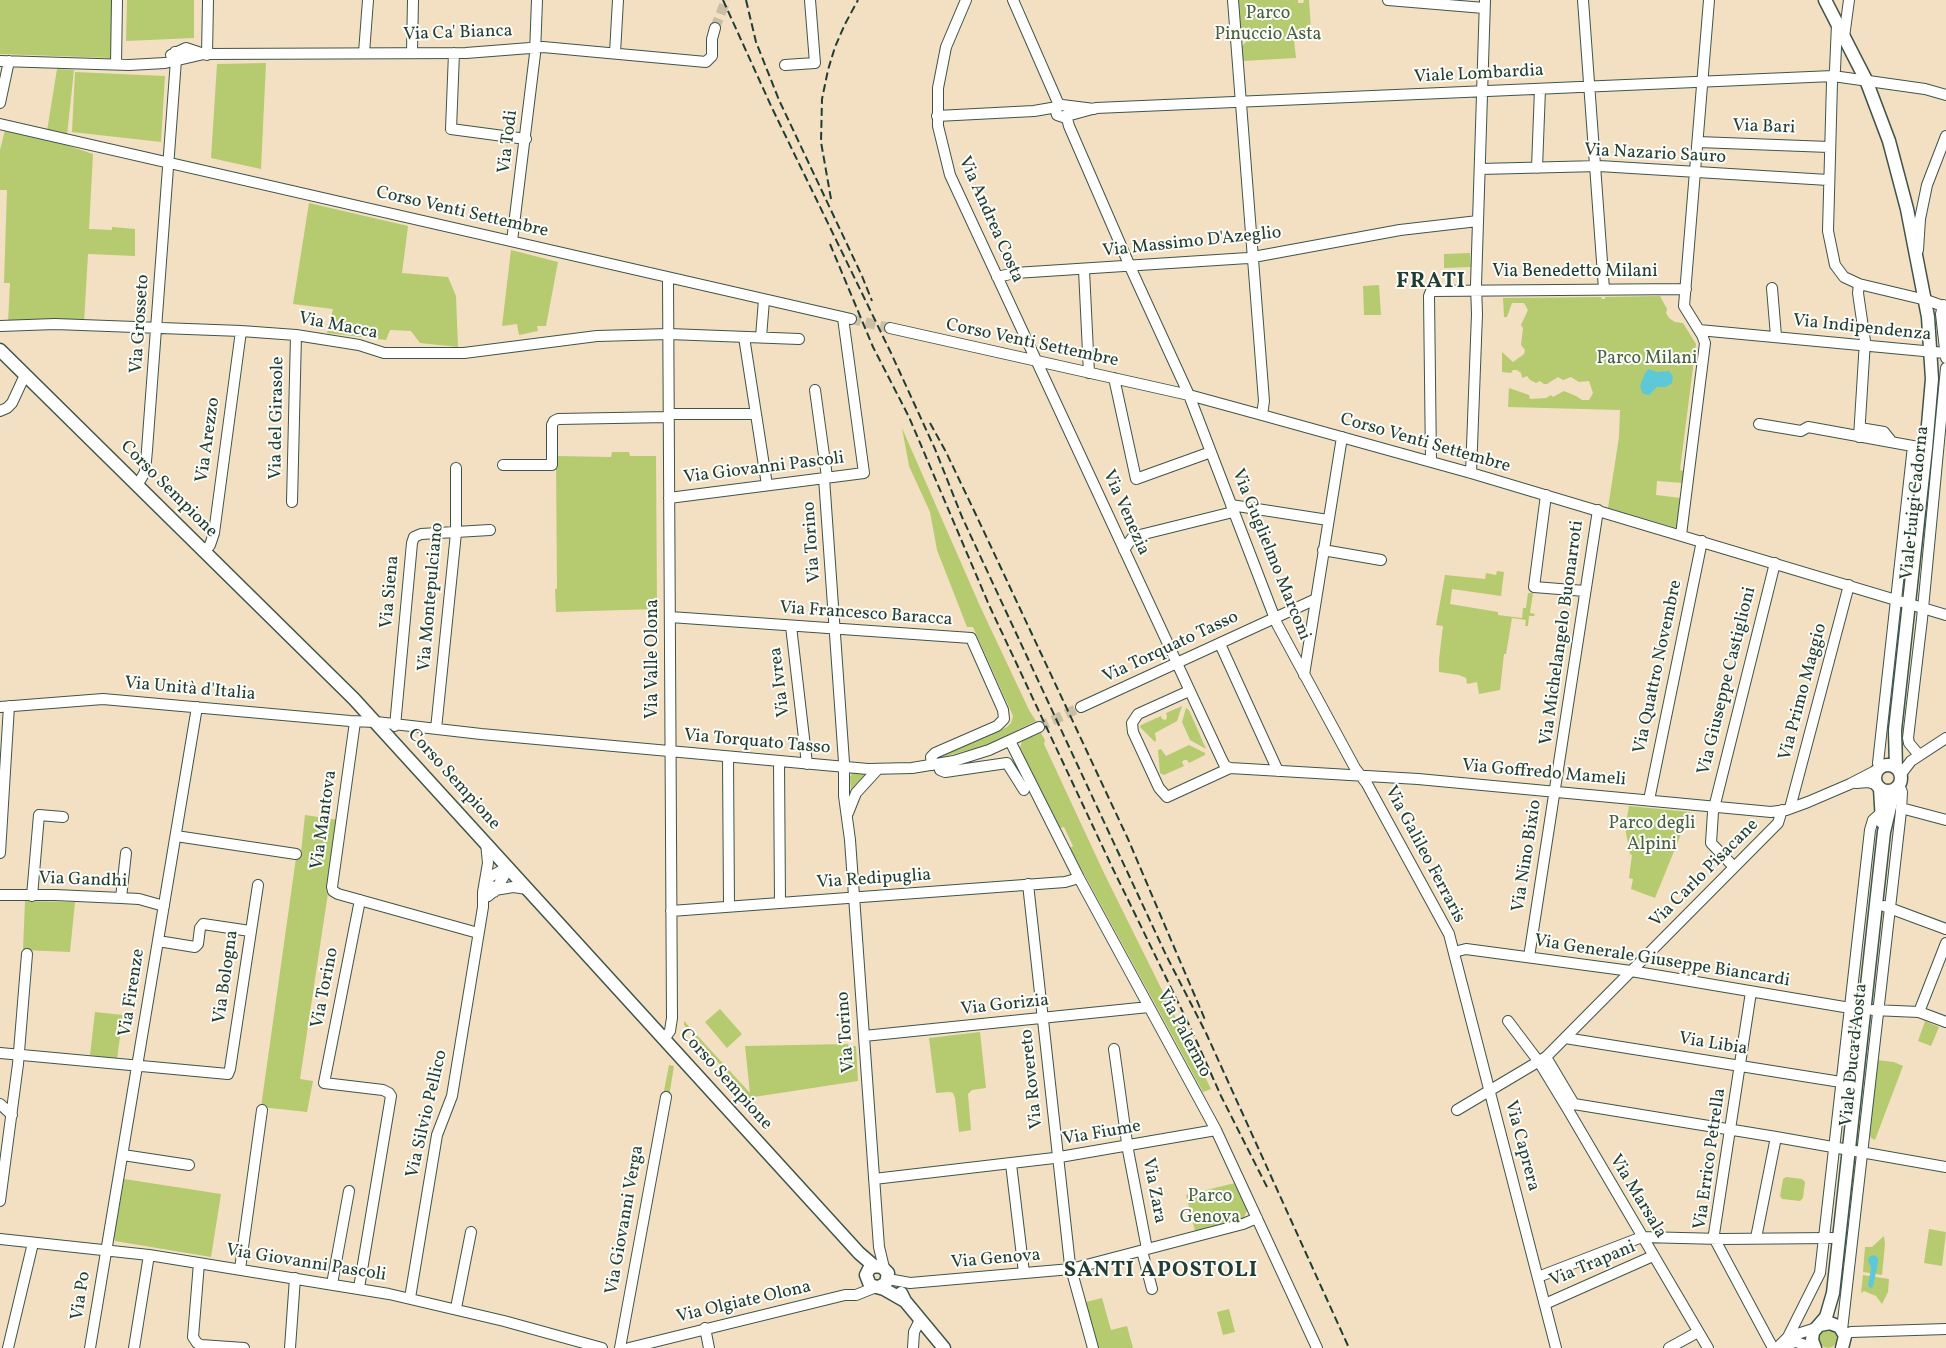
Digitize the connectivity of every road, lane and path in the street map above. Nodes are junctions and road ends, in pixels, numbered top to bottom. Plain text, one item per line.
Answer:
1 (117, 0) edge
2 (208, 0) edge
3 (368, 0) edge
4 (413, 0) edge
5 (536, 0) edge
6 (618, 0) edge
7 (810, 0) edge
8 (966, 0) edge
9 (1013, 0) edge
10 (1233, 0) edge
11 (1388, 0) edge
12 (1583, 0) edge
13 (1709, 0) edge
14 (1825, 0) edge
15 (1849, 0) edge
16 (1485, 4) edge
17 (1838, 23) junction
18 (715, 28) tunnel mouth
19 (1844, 37) junction
20 (535, 47) junction
21 (364, 52) junction
22 (412, 52) junction
23 (454, 53) junction
24 (615, 53) junction
25 (206, 54) junction
26 (176, 56) junction
27 (4, 61) edge
28 (116, 64) junction
29 (785, 65) dead end
30 (1833, 76) junction
31 (1866, 80) junction
32 (1703, 81) junction
33 (1589, 86) junction
34 (1540, 88) junction
35 (1482, 91) junction
36 (1946, 95) edge
37 (1241, 102) junction
38 (0, 104) edge
39 (1062, 110) junction
40 (937, 116) junction
41 (0, 124) edge
42 (1946, 136) edge
43 (526, 139) junction
44 (1698, 142) junction
45 (1829, 147) junction
46 (169, 163) junction
47 (1595, 166) junction
48 (1537, 168) junction
49 (1480, 170) junction
50 (1696, 173) junction
51 (1828, 180) junction
52 (1478, 221) junction
53 (512, 242) junction
54 (1918, 256) junction
55 (1253, 257) junction
56 (1130, 266) junction
57 (1084, 270) junction
58 (997, 277) junction
59 (668, 278) junction
60 (1859, 284) junction
61 (1772, 288) dead end
62 (1604, 289) junction
63 (1686, 289) junction
64 (1477, 290) junction
65 (764, 300) junction
66 (1926, 300) junction
67 (1944, 306) edge
68 (0, 326) edge
69 (156, 328) junction
70 (890, 328) tunnel mouth
71 (1699, 330) junction
72 (240, 331) junction
73 (669, 334) junction
74 (296, 335) junction
75 (1776, 336) junction
76 (744, 337) junction
77 (761, 337) junction
78 (799, 338) dead end
79 (1864, 345) junction
80 (0, 350) edge
81 (1931, 352) junction
82 (1946, 356) edge
83 (1036, 362) junction
84 (1946, 368) edge
85 (1089, 373) junction
86 (25, 375) junction
87 (1114, 378) junction
88 (815, 390) dead end
89 (1189, 395) junction
90 (1937, 401) junction
91 (0, 411) edge
92 (756, 414) junction
93 (1262, 415) junction
94 (669, 416) junction
95 (1759, 424) dead end
96 (1860, 432) junction
97 (1342, 437) junction
98 (1913, 446) junction
99 (1926, 448) junction
100 (1943, 449) edge
101 (1211, 452) junction
102 (1431, 462) junction
103 (503, 465) dead end
104 (456, 468) dead end
105 (1924, 468) junction
106 (1937, 470) junction
107 (864, 473) joint
108 (1471, 473) junction
109 (825, 477) junction
110 (1946, 477) edge
111 (138, 484) junction
112 (767, 485) junction
113 (1546, 495) junction
114 (669, 498) junction
115 (292, 502) dead end
116 (1232, 508) junction
117 (1598, 510) junction
118 (1328, 520) junction
119 (490, 530) dead end
120 (456, 533) junction
121 (1681, 535) junction
122 (1702, 541) junction
123 (204, 550) junction
124 (1124, 550) junction
125 (1323, 550) junction
126 (1381, 560) dead end
127 (1774, 563) junction
128 (1849, 585) junction
129 (1585, 591) junction
130 (1316, 599) junction
131 (1896, 600) junction
132 (1909, 604) junction
133 (1923, 609) junction
134 (1946, 615) edge
135 (670, 617) junction
136 (1274, 618) junction
137 (791, 626) junction
138 (835, 629) junction
139 (1220, 644) junction
140 (1290, 651) junction
141 (1306, 658) junction
142 (1177, 663) junction
143 (1304, 675) junction
144 (1189, 691) junction
145 (5, 706) edge
146 (197, 708) junction
147 (1081, 708) tunnel mouth
148 (355, 722) junction
149 (376, 722) junction
150 (395, 726) junction
151 (1039, 727) tunnel mouth
152 (436, 729) junction
153 (1946, 738) edge
154 (1010, 741) junction
155 (671, 752) junction
156 (1918, 755) junction
157 (728, 757) junction
158 (779, 762) junction
159 (807, 764) junction
160 (935, 765) junction
161 (845, 768) junction
162 (1230, 768) junction
163 (878, 769) junction
164 (1278, 771) junction
165 (1891, 774) junction
166 (1360, 775) junction
167 (1850, 784) junction
168 (1879, 787) junction
169 (1024, 790) dead end
170 (1555, 791) junction
171 (1649, 800) junction
172 (1714, 806) junction
173 (1901, 808) junction
174 (1786, 809) junction
175 (1881, 813) junction
176 (848, 814) junction
177 (63, 817) dead end
178 (1946, 820) edge
179 (1884, 832) junction
180 (176, 836) junction
181 (486, 843) junction
182 (0, 853) edge
183 (126, 853) dead end
184 (296, 854) dead end
185 (508, 867) junction
186 (1734, 867) junction
187 (1079, 878) junction
188 (1028, 884) junction
189 (258, 885) dead end
190 (489, 889) junction
191 (528, 889) junction
192 (0, 895) edge
193 (32, 896) junction
194 (120, 898) junction
195 (854, 898) junction
196 (360, 900) junction
197 (780, 903) junction
198 (1876, 905) junction
199 (164, 906) junction
200 (729, 906) junction
201 (1889, 908) junction
202 (672, 911) junction
203 (1946, 929) edge
204 (250, 931) junction
205 (478, 932) junction
206 (158, 940) junction
207 (1946, 943) edge
208 (1454, 952) junction
209 (27, 954) dead end
210 (1529, 957) junction
211 (1631, 971) junction
212 (1751, 992) junction
213 (1149, 1007) junction
214 (1851, 1008) junction
215 (1878, 1009) junction
216 (1864, 1010) junction
217 (1918, 1012) junction
218 (1043, 1018) junction
219 (1508, 1021) dead end
220 (1946, 1022) edge
221 (864, 1036) junction
222 (1564, 1038) junction
223 (664, 1039) junction
224 (1114, 1049) dead end
225 (0, 1053) edge
226 (18, 1054) junction
227 (1542, 1060) junction
228 (1741, 1065) junction
229 (138, 1066) junction
230 (1843, 1082) junction
231 (1856, 1083) junction
232 (1490, 1091) junction
233 (666, 1098) dead end
234 (0, 1104) edge
235 (1571, 1106) junction
236 (1854, 1108) junction
237 (1867, 1109) junction
238 (262, 1110) dead end
239 (1457, 1110) dead end
240 (12, 1116) junction
241 (1216, 1130) junction
242 (1730, 1130) junction
243 (1776, 1137) junction
244 (1128, 1146) junction
245 (1836, 1147) junction
246 (1849, 1150) junction
247 (1862, 1153) junction
248 (122, 1155) junction
249 (1059, 1158) junction
250 (1011, 1164) junction
251 (189, 1165) dead end
252 (1946, 1167) edge
253 (2, 1174) edge
254 (874, 1179) junction
255 (349, 1191) dead end
256 (0, 1201) edge
257 (1257, 1218) junction
258 (471, 1232) dead end
259 (1642, 1237) junction
260 (1714, 1238) junction
261 (1756, 1238) junction
262 (1825, 1238) junction
263 (1839, 1238) junction
264 (0, 1239) edge
265 (34, 1243) junction
266 (106, 1249) junction
267 (1145, 1250) junction
268 (149, 1255) junction
269 (1654, 1256) junction
270 (200, 1263) junction
271 (240, 1269) junction
272 (1071, 1269) junction
273 (1024, 1273) junction
274 (877, 1276) junction
275 (1538, 1277) junction
276 (295, 1278) junction
277 (910, 1283) junction
278 (332, 1284) junction
279 (359, 1288) junction
280 (1152, 1288) dead end
281 (1833, 1293) junction
282 (845, 1295) junction
283 (410, 1298) junction
284 (905, 1301) junction
285 (1545, 1304) junction
286 (456, 1308) junction
287 (920, 1320) junction
288 (1818, 1326) junction
289 (705, 1328) junction
290 (1946, 1329) edge
291 (1698, 1332) junction
292 (1788, 1337) junction
293 (1843, 1338) edge
294 (0, 1346) edge
295 (9, 1348) edge
296 (90, 1348) edge
297 (134, 1348) edge
298 (244, 1348) edge
299 (290, 1348) edge
300 (602, 1348) edge
301 (620, 1348) edge
302 (629, 1348) edge
303 (709, 1348) edge
304 (913, 1348) edge
305 (944, 1348) edge
306 (1093, 1348) edge
307 (1317, 1348) edge
308 (1556, 1348) edge
309 (1669, 1348) edge
310 (1708, 1348) edge
311 (1773, 1348) edge
312 (1779, 1348) edge
313 (1814, 1348) edge

1 - 28 street
2 - 25 street
3 - 21 street
4 - 22 street
5 - 20 street, Via Todi
6 - 24 street
7 - 29 street
8 - 40 street, Via Andrea Costa
9 - 39 street, Via Guglielmo Marconi
10 - 37 street
11 - 16 street
12 - 33 street
13 - 32 street
14 - 17 main road, Viale Luigi Cadorna
15 - 19 street
16 - 35 street
17 - 19 main road, Viale Luigi Cadorna
17 - 30 street
18 - 24 street, Via Ca' Bianca
19 - 31 main road, Viale Luigi Cadorna
20 - 23 street, Via Ca' Bianca
20 - 24 street, Via Ca' Bianca
20 - 43 street, Via Todi
21 - 22 street, Via Ca' Bianca
21 - 25 street, Via Ca' Bianca
22 - 23 street, Via Ca' Bianca
23 - 43 street
25 - 26 street, Via Ca' Bianca
26 - 28 street, Via Ca' Bianca
26 - 46 street, Via Grosseto
27 - 28 street, Via Ca' Bianca
27 - 38 street
30 - 31 street, Viale Lombardia
30 - 32 street, Viale Lombardia
30 - 45 street
31 - 36 street, Viale Lombardia
31 - 54 main road, Viale Luigi Cadorna
32 - 33 street, Viale Lombardia
32 - 44 street
33 - 34 street, Viale Lombardia
33 - 47 street
34 - 35 street, Viale Lombardia
34 - 48 street
35 - 37 street, Viale Lombardia
35 - 49 street
37 - 39 street, Viale Lombardia
37 - 55 street
39 - 40 street, Viale Lombardia
39 - 56 street, Via Guglielmo Marconi
40 - 58 street, Via Andrea Costa
41 - 46 street, Corso Venti Settembre
42 - 54 street
43 - 53 street, Via Todi
44 - 45 street, Via Bari
44 - 50 street
45 - 51 street
46 - 53 street, Corso Venti Settembre
46 - 69 street, Via Grosseto
47 - 48 street, Via Nazario Sauro
47 - 50 street, Via Nazario Sauro
47 - 62 street
48 - 49 street, Via Nazario Sauro
49 - 52 street
50 - 51 street, Via Nazario Sauro
50 - 63 street
51 - 60 street
52 - 55 street, Via Massimo D'Azeglio
52 - 64 street
53 - 59 street, Corso Venti Settembre
54 - 66 main road, Viale Luigi Cadorna
55 - 56 street, Via Massimo D'Azeglio
55 - 93 street
56 - 57 street, Via Massimo D'Azeglio
56 - 89 street, Via Guglielmo Marconi
57 - 58 street, Via Massimo D'Azeglio
57 - 85 street
58 - 83 street, Via Andrea Costa
59 - 65 street, Corso Venti Settembre
59 - 73 street, Via Valle Olona
60 - 66 street
60 - 79 street
61 - 75 street, Via Indipendenza
62 - 63 street, Via Benedetto Milani
62 - 64 street, Via Benedetto Milani
63 - 71 street
64 - 102 street, Via Benedetto Milani
64 - 108 street
65 - 77 street
65 - 107 street, Corso Venti Settembre
66 - 67 street
66 - 81 main road, Viale Luigi Cadorna
67 - 82 street
68 - 69 street, Via Macca
69 - 72 street, Via Macca
69 - 111 street, Via Grosseto
70 - 83 street, Corso Venti Settembre
71 - 75 street, Via Indipendenza
71 - 121 street
72 - 74 street, Via Macca
72 - 123 street, Via Arezzo
73 - 74 street, Via Macca
73 - 76 street, Via Macca
73 - 94 street, Via Valle Olona
74 - 115 street, Via del Girasole
75 - 79 street, Via Indipendenza
76 - 77 street, Via Macca
76 - 92 street
77 - 78 street, Via Macca
79 - 81 street, Via Indipendenza
79 - 96 street
80 - 86 main road, Corso Sempione
81 - 82 street, Via Indipendenza
81 - 90 main road, Viale Luigi Cadorna
83 - 85 street, Corso Venti Settembre
83 - 124 street, Via Venezia
84 - 90 street, Viale Luigi Cadorna
85 - 87 street, Corso Venti Settembre
86 - 91 street
86 - 111 main road, Corso Sempione
87 - 89 street, Corso Venti Settembre
87 - 101 street
88 - 109 street, Via Torino
89 - 93 street, Corso Venti Settembre
89 - 101 street, Via Guglielmo Marconi
90 - 99 main road, Viale Luigi Cadorna
90 - 100 street, Viale Luigi Cadorna
92 - 94 street
92 - 112 street
93 - 97 street, Corso Venti Settembre
94 - 103 street
94 - 114 street, Via Valle Olona
95 - 96 street
96 - 98 street
97 - 102 street, Corso Venti Settembre
97 - 118 street
98 - 99 street
98 - 131 street, Viale Luigi Cadorna
99 - 100 street
99 - 105 main road, Viale Luigi Cadorna
100 - 106 street, Viale Luigi Cadorna
101 - 116 street, Via Guglielmo Marconi
102 - 108 street, Corso Venti Settembre
104 - 120 street, Via Montepulciano
105 - 106 street
105 - 132 main road, Viale Luigi Cadorna
106 - 110 street
106 - 133 street, Viale Luigi Cadorna
107 - 109 street, Via Giovanni Pascoli
108 - 113 street, Corso Venti Settembre
109 - 112 street, Via Giovanni Pascoli
109 - 138 street, Via Torino
111 - 123 main road, Corso Sempione
112 - 114 street, Via Giovanni Pascoli
113 - 117 street, Corso Venti Settembre
113 - 129 street
114 - 135 street, Via Valle Olona
116 - 118 street
116 - 124 street
116 - 136 street, Via Guglielmo Marconi
117 - 121 street, Corso Venti Settembre
117 - 129 street, Via Michelangelo Buonarroti
118 - 125 street
119 - 120 street, Via Siena
120 - 150 street, Via Siena
120 - 152 street, Via Montepulciano
121 - 122 street, Corso Venti Settembre
122 - 127 street, Corso Venti Settembre
122 - 171 street, Via Quattro Novembre
123 - 149 main road, Corso Sempione
124 - 142 street, Via Venezia
125 - 126 street
125 - 130 street
127 - 128 street, Corso Venti Settembre
127 - 172 street, Via Giuseppe Castiglioni
128 - 131 street, Corso Venti Settembre
128 - 174 street, Via Primo Maggio
129 - 170 street, Via Michelangelo Buonarroti
130 - 136 street, Via Torquato Tasso
130 - 141 street
131 - 132 street, Corso Venti Settembre
131 - 165 street, Viale Duca d'Aosta
132 - 133 street, Corso Venti Settembre
132 - 165 main road, Viale Duca d'Aosta
133 - 134 street, Corso Venti Settembre
133 - 156 street
135 - 137 street, Via Francesco Baracca
135 - 155 street, Via Valle Olona
136 - 139 street, Via Torquato Tasso
136 - 140 street, Via Guglielmo Marconi
137 - 138 street, Via Francesco Baracca
137 - 159 street, Via Ivrea
138 - 160 street, Via Francesco Baracca
138 - 161 street, Via Torino
139 - 142 street, Via Torquato Tasso
139 - 164 street
140 - 141 street
140 - 143 street, Via Guglielmo Marconi
141 - 143 street
142 - 144 street, Via Venezia
142 - 147 street, Via Torquato Tasso
143 - 166 street, Via Guglielmo Marconi
144 - 162 street, Via Venezia
144 - 162 street
145 - 146 street, Via Unità d'Italia
145 - 182 street
146 - 148 street, Via Unità d'Italia
146 - 180 street, Via Firenze
148 - 149 street, Via Unità d'Italia
148 - 196 street, Via Mantova
149 - 150 street, Via Torquato Tasso
149 - 181 main road, Corso Sempione
150 - 152 street, Via Torquato Tasso
151 - 154 street, Via Torquato Tasso
152 - 155 street, Via Torquato Tasso
153 - 156 street
154 - 160 street, Via Torquato Tasso
154 - 187 street, Via Palermo
155 - 157 street, Via Torquato Tasso
155 - 202 street, Via Valle Olona
156 - 165 street
157 - 158 street, Via Torquato Tasso
157 - 200 street
158 - 159 street, Via Torquato Tasso
158 - 197 street
159 - 161 street, Via Torquato Tasso
160 - 163 street, Via Torquato Tasso
160 - 169 street
161 - 163 street, Via Torquato Tasso
161 - 176 street, Via Torino
162 - 164 street, Via Goffredo Mameli
163 - 176 street, Via Torino
164 - 166 street, Via Goffredo Mameli
165 - 167 street, Via Goffredo Mameli
165 - 168 main road, Viale Duca d'Aosta
165 - 168 main road
165 - 173 street, Viale Duca d'Aosta
165 - 179 main road, Viale Duca d'Aosta
166 - 170 street, Via Goffredo Mameli
166 - 208 street, Via Galileo Ferraris
167 - 168 street, Via Goffredo Mameli
167 - 174 street, Via Goffredo Mameli
168 - 175 main road, Viale Duca d'Aosta
170 - 171 street, Via Goffredo Mameli
170 - 210 street, Via Nino Bixio
171 - 172 street, Via Goffredo Mameli
172 - 174 street, Via Goffredo Mameli
172 - 186 street, Via Giuseppe Castiglioni
173 - 178 street
173 - 201 street, Viale Duca d'Aosta
174 - 186 street, Via Carlo Pisacane
175 - 179 main road, Viale Duca d'Aosta
175 - 214 street, Viale Duca d'Aosta
176 - 195 street, Via Torino
177 - 193 street
179 - 198 main road, Viale Duca d'Aosta
180 - 184 street
180 - 199 street, Via Firenze
181 - 185 main road, Corso Sempione
181 - 190 street, Via Silvio Pellico
183 - 194 street
185 - 190 street, Via Silvio Pellico
185 - 190 street
185 - 191 main road, Corso Sempione
186 - 211 street, Via Carlo Pisacane
187 - 188 street, Via Redipuglia
187 - 213 street, Via Palermo
188 - 195 street, Via Redipuglia
188 - 218 street, Via Rovereto
189 - 204 street, Via Bologna
190 - 191 street
190 - 205 street, Via Silvio Pellico
191 - 223 main road, Corso Sempione
192 - 193 street, Via Gandhi
193 - 194 street, Via Gandhi
194 - 199 street, Via Gandhi
195 - 197 street, Via Redipuglia
195 - 221 street, Via Torino
196 - 205 street, Via Mantova
196 - 279 street, Via Torino
197 - 200 street, Via Redipuglia
198 - 201 street
198 - 216 main road, Viale Duca d'Aosta
199 - 206 street, Via Firenze
200 - 202 street, Via Redipuglia
201 - 203 street
201 - 215 street, Viale Duca d'Aosta
202 - 223 street, Via Valle Olona
204 - 206 street
204 - 229 street, Via Bologna
205 - 283 street, Via Silvio Pellico
206 - 229 street, Via Firenze
207 - 217 street
208 - 210 street, Via Generale Giuseppe Biancardi
208 - 232 street, Via Caprera
209 - 226 street
210 - 211 street, Via Generale Giuseppe Biancardi
211 - 212 street, Via Generale Giuseppe Biancardi
211 - 222 street, Via Carlo Pisacane
212 - 214 street, Via Generale Giuseppe Biancardi
212 - 228 street, Via Errico Petrella
213 - 218 street, Via Gorizia
213 - 241 street, Via Palermo
214 - 216 street, Via Generale Giuseppe Biancardi
214 - 230 street, Viale Duca d'Aosta
215 - 216 street, Via Generale Giuseppe Biancardi
215 - 217 street, Via Generale Giuseppe Biancardi
215 - 237 street, Viale Duca d'Aosta
216 - 231 main road, Viale Duca d'Aosta
217 - 220 street, Via Generale Giuseppe Biancardi
218 - 221 street, Via Gorizia
218 - 249 street, Via Rovereto
219 - 227 street
221 - 254 street, Via Torino
222 - 227 street, Via Carlo Pisacane
222 - 228 street, Via Libia
223 - 274 main road, Corso Sempione
224 - 244 street, Via Zara
225 - 226 street
226 - 229 street
226 - 240 street
227 - 232 street, Via Carlo Pisacane
227 - 235 street, Via Marsala
228 - 230 street, Via Libia
228 - 242 street, Via Errico Petrella
229 - 248 street, Via Firenze
230 - 231 street, Via Libia
230 - 245 street, Viale Duca d'Aosta
231 - 236 main road, Viale Duca d'Aosta
232 - 239 street, Via Carlo Pisacane
232 - 275 street, Via Caprera
233 - 301 street, Via Giovanni Verga
234 - 240 street
235 - 242 street
235 - 259 street, Via Marsala
236 - 237 street
236 - 246 main road, Viale Duca d'Aosta
237 - 247 street, Viale Duca d'Aosta
238 - 271 street
240 - 253 street
241 - 244 street, Via Fiume
241 - 257 street, Via Palermo
242 - 243 street
242 - 260 street, Via Errico Petrella
243 - 245 street
243 - 261 street
244 - 249 street, Via Fiume
244 - 267 street, Via Zara
245 - 246 street
245 - 262 street, Viale Duca d'Aosta
246 - 247 street
246 - 263 main road, Viale Duca d'Aosta
247 - 252 street
247 - 293 street, Viale Duca d'Aosta
248 - 251 street
248 - 266 street, Via Firenze
249 - 250 street, Via Fiume
249 - 272 street, Via Rovereto
250 - 254 street, Via Fiume
250 - 273 street
253 - 256 street
254 - 274 street, Via Torino
255 - 278 street
257 - 267 street, Via Genova
257 - 307 street, Via Palermo
258 - 286 street
259 - 260 street
259 - 269 street, Via Marsala
259 - 275 street
260 - 261 street
260 - 311 street, Via Errico Petrella
261 - 262 street
262 - 263 street
262 - 292 street, Viale Duca d'Aosta
263 - 281 main road, Viale Duca d'Aosta
264 - 265 street, Via Giovanni Pascoli
265 - 266 street, Via Giovanni Pascoli
265 - 295 street
266 - 268 street, Via Giovanni Pascoli
266 - 296 street, Via Po
267 - 272 street, Via Genova
267 - 280 street, Via Zara
268 - 270 street, Via Giovanni Pascoli
268 - 297 street
269 - 285 street, Via Trapani
269 - 291 street, Via Marsala
270 - 271 street, Via Giovanni Pascoli
270 - 298 street
271 - 276 street, Via Giovanni Pascoli
272 - 273 street, Via Genova
272 - 306 street, Via Rovereto
273 - 277 street, Via Genova
274 - 277 street, Via Genova
274 - 282 street, Via Olgiate Olona
274 - 282 street, Via Olgiate Olona
274 - 284 main road
275 - 285 street, Via Caprera
276 - 278 street, Via Giovanni Pascoli
276 - 299 street
277 - 284 street
278 - 279 street, Via Giovanni Pascoli
279 - 283 street, Via Giovanni Pascoli
281 - 288 main road, Viale Duca d'Aosta
281 - 293 main road, Viale Duca d'Aosta
282 - 289 street, Via Olgiate Olona
283 - 286 street, Via Giovanni Pascoli
284 - 287 main road
285 - 308 street, Via Caprera
286 - 300 street, Via Giovanni Pascoli
287 - 304 street
287 - 305 main road
288 - 292 street
288 - 293 main road
288 - 313 main road
289 - 302 street, Via Olgiate Olona
289 - 303 street
290 - 293 street
291 - 309 street
291 - 310 street, Via Marsala
292 - 312 street, Viale Duca d'Aosta
294 - 295 street
312 - 313 street

